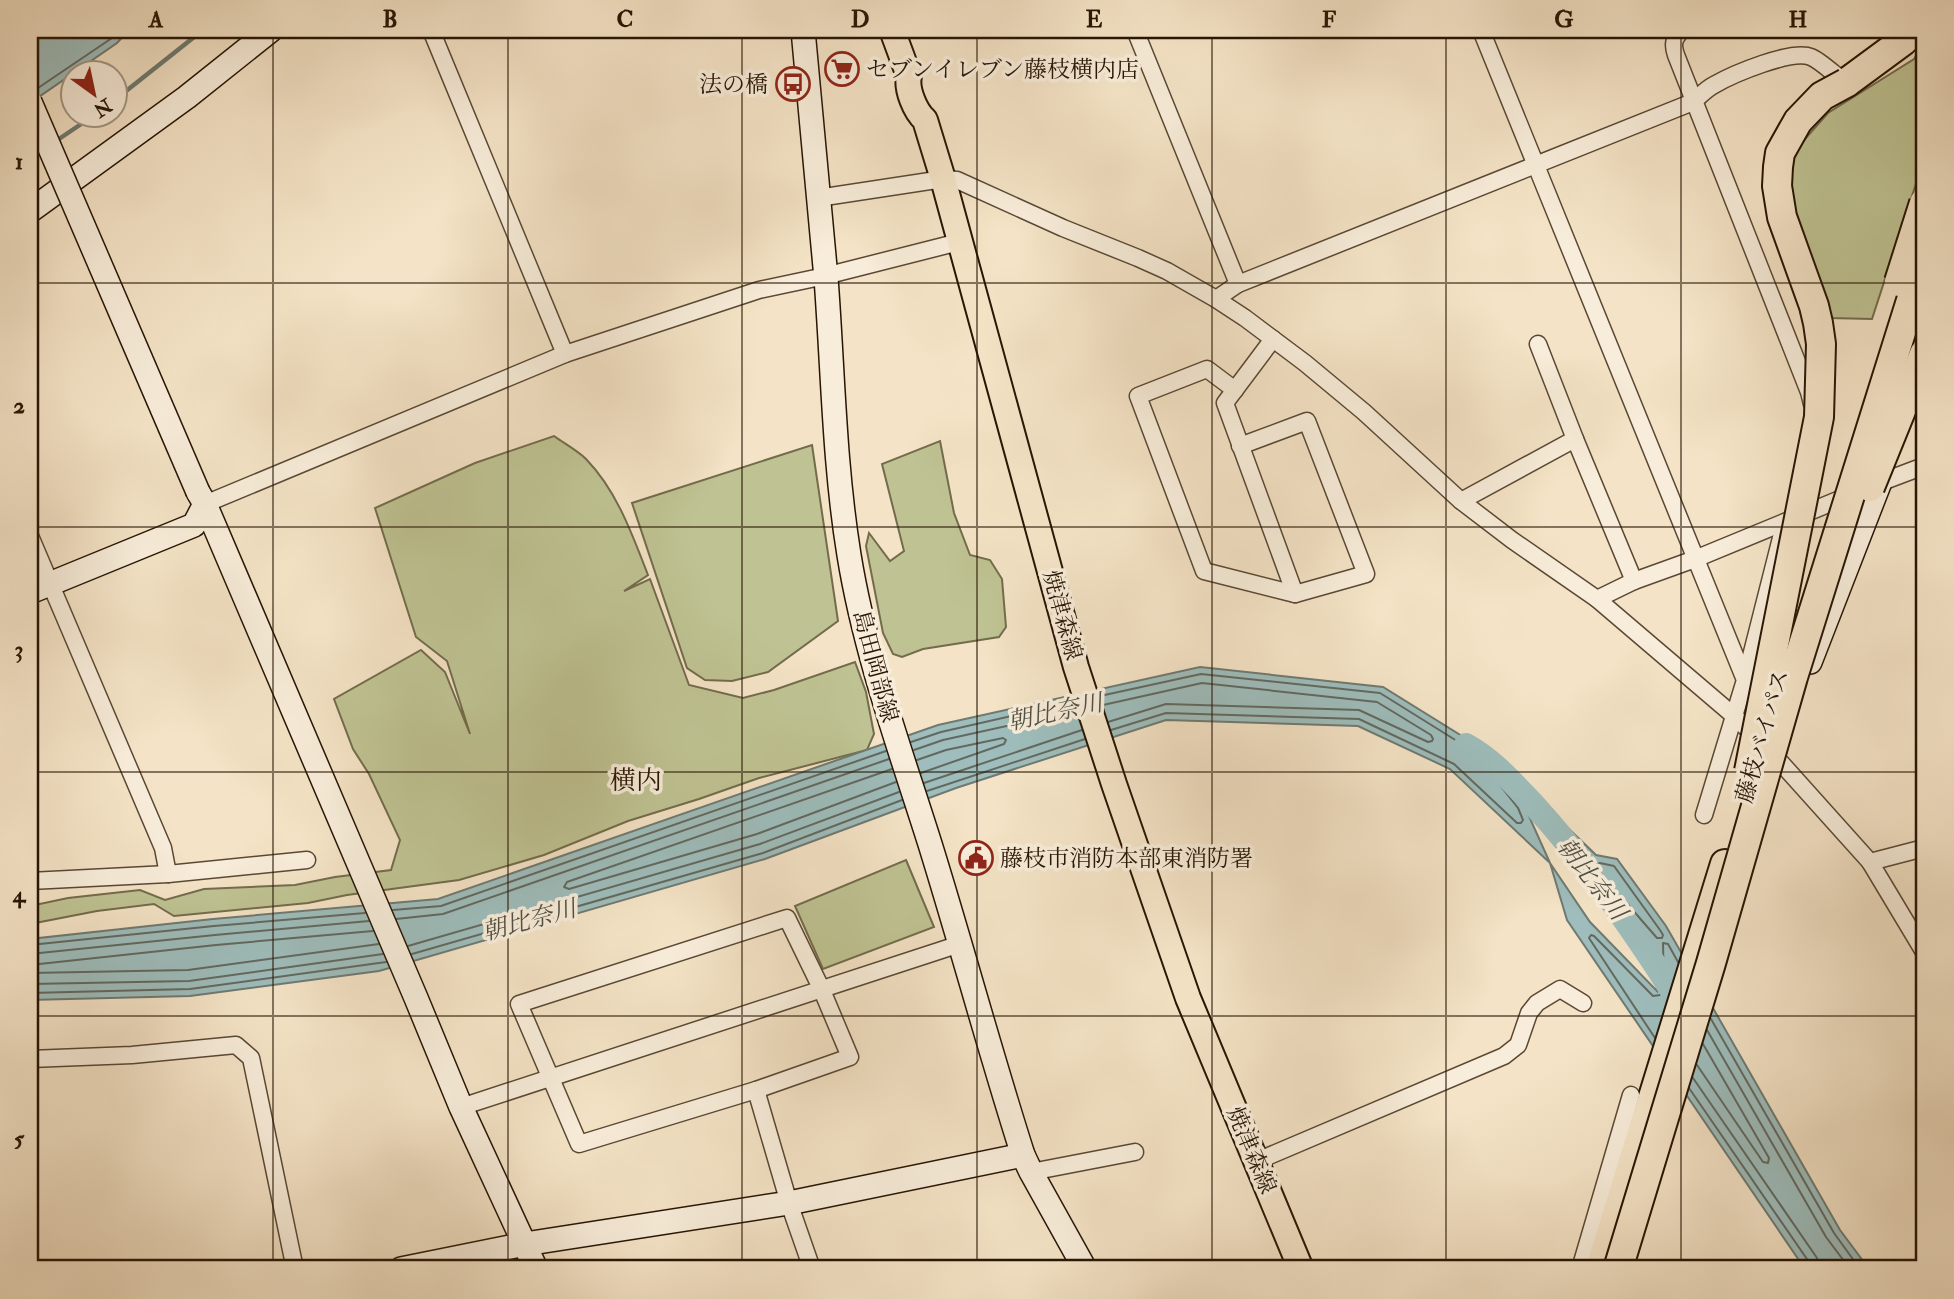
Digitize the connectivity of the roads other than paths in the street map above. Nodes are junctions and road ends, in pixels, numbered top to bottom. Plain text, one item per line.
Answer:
1 (271, 30) edge
2 (431, 30) edge
3 (803, 30) edge
4 (892, 30) edge
5 (1135, 30) edge
6 (1481, 30) edge
7 (1682, 30) edge
8 (1914, 30) edge
9 (1846, 83) junction
10 (30, 102) edge
11 (1693, 102) junction
12 (1536, 165) junction
13 (943, 179) junction
14 (818, 198) junction
15 (1924, 203) edge
16 (30, 211) edge
17 (959, 242) junction
18 (1924, 259) edge
19 (825, 276) junction
20 (1238, 284) junction
21 (1216, 299) junction
22 (1924, 337) edge
23 (1273, 339) junction
24 (1538, 344) dead end
25 (565, 354) junction
26 (1924, 354) edge
27 (1235, 390) junction
28 (1575, 439) junction
29 (1240, 446) junction
30 (1924, 466) edge
31 (1880, 482) junction
32 (202, 498) junction
33 (1461, 501) junction
34 (1785, 522) junction
35 (30, 536) edge
36 (1695, 559) junction
37 (1634, 582) junction
38 (40, 588) edge
39 (1295, 594) junction
40 (1597, 599) junction
41 (1793, 677) junction
42 (1745, 680) junction
43 (1733, 715) junction
44 (1774, 755) junction
45 (1742, 808) junction
46 (1704, 816) dead end
47 (1924, 848) edge
48 (307, 860) dead end
49 (1870, 862) junction
50 (168, 874) junction
51 (30, 881) edge
52 (960, 944) junction
53 (1924, 952) edge
54 (821, 988) junction
55 (1583, 1003) dead end
56 (30, 1059) edge
57 (550, 1079) junction
58 (756, 1090) junction
59 (1631, 1095) dead end
60 (461, 1107) junction
61 (1135, 1152) dead end
62 (1257, 1161) junction
63 (1027, 1164) junction
64 (789, 1203) junction
65 (525, 1244) junction
66 (295, 1269) edge
67 (401, 1269) edge
68 (536, 1269) edge
69 (812, 1269) edge
70 (1086, 1269) edge
71 (1301, 1269) edge
72 (1580, 1269) edge
73 (1600, 1269) edge
74 (1618, 1269) edge
75 (1633, 1269) edge

1 - 16 street
2 - 25 street
3 - 14 street, 島田岡部線
4 - 13 main road, 焼津森線
5 - 20 street
6 - 12 street
7 - 11 street
8 - 9 highway
9 - 11 street
9 - 45 highway, bridge
10 - 32 street, bridge
11 - 12 street
11 - 34 street
12 - 20 street
12 - 36 street
13 - 14 street
13 - 17 main road, 焼津森線
13 - 21 street
14 - 19 street, 島田岡部線
15 - 45 highway, 藤枝バイパス, bridge
17 - 19 street
17 - 62 main road, 焼津森線
18 - 41 highway, 藤枝バイパス, bridge
19 - 25 street
19 - 52 street, 島田岡部線
20 - 21 street
21 - 23 street
22 - 31 street
23 - 27 street
23 - 33 street
24 - 28 street
25 - 32 street
26 - 41 highway, bridge
27 - 29 street
27 - 39 street
28 - 33 street
28 - 37 street
29 - 39 street
29 - 39 street
30 - 31 street
31 - 34 street
31 - 44 street
32 - 38 street
32 - 60 street
33 - 40 street
34 - 36 street
34 - 42 street
35 - 38 street
36 - 37 street
36 - 42 street
37 - 40 street
38 - 50 street
40 - 43 street
41 - 74 highway, 藤枝バイパス, bridge
42 - 43 street
43 - 44 street
43 - 46 street
44 - 49 street
44 - 75 street, bridge
45 - 73 highway, 藤枝バイパス
47 - 49 street
48 - 50 street
49 - 53 street
50 - 51 street
52 - 54 street
52 - 63 street, 島田岡部線
54 - 57 street
54 - 57 street
54 - 58 street
55 - 62 street
56 - 66 street
57 - 58 street
57 - 60 street
58 - 64 street
59 - 72 street
60 - 65 street
61 - 63 street
62 - 71 main road, 焼津森線
63 - 64 street
63 - 70 street, 島田岡部線
64 - 65 street
64 - 69 street
65 - 67 street
65 - 68 street

